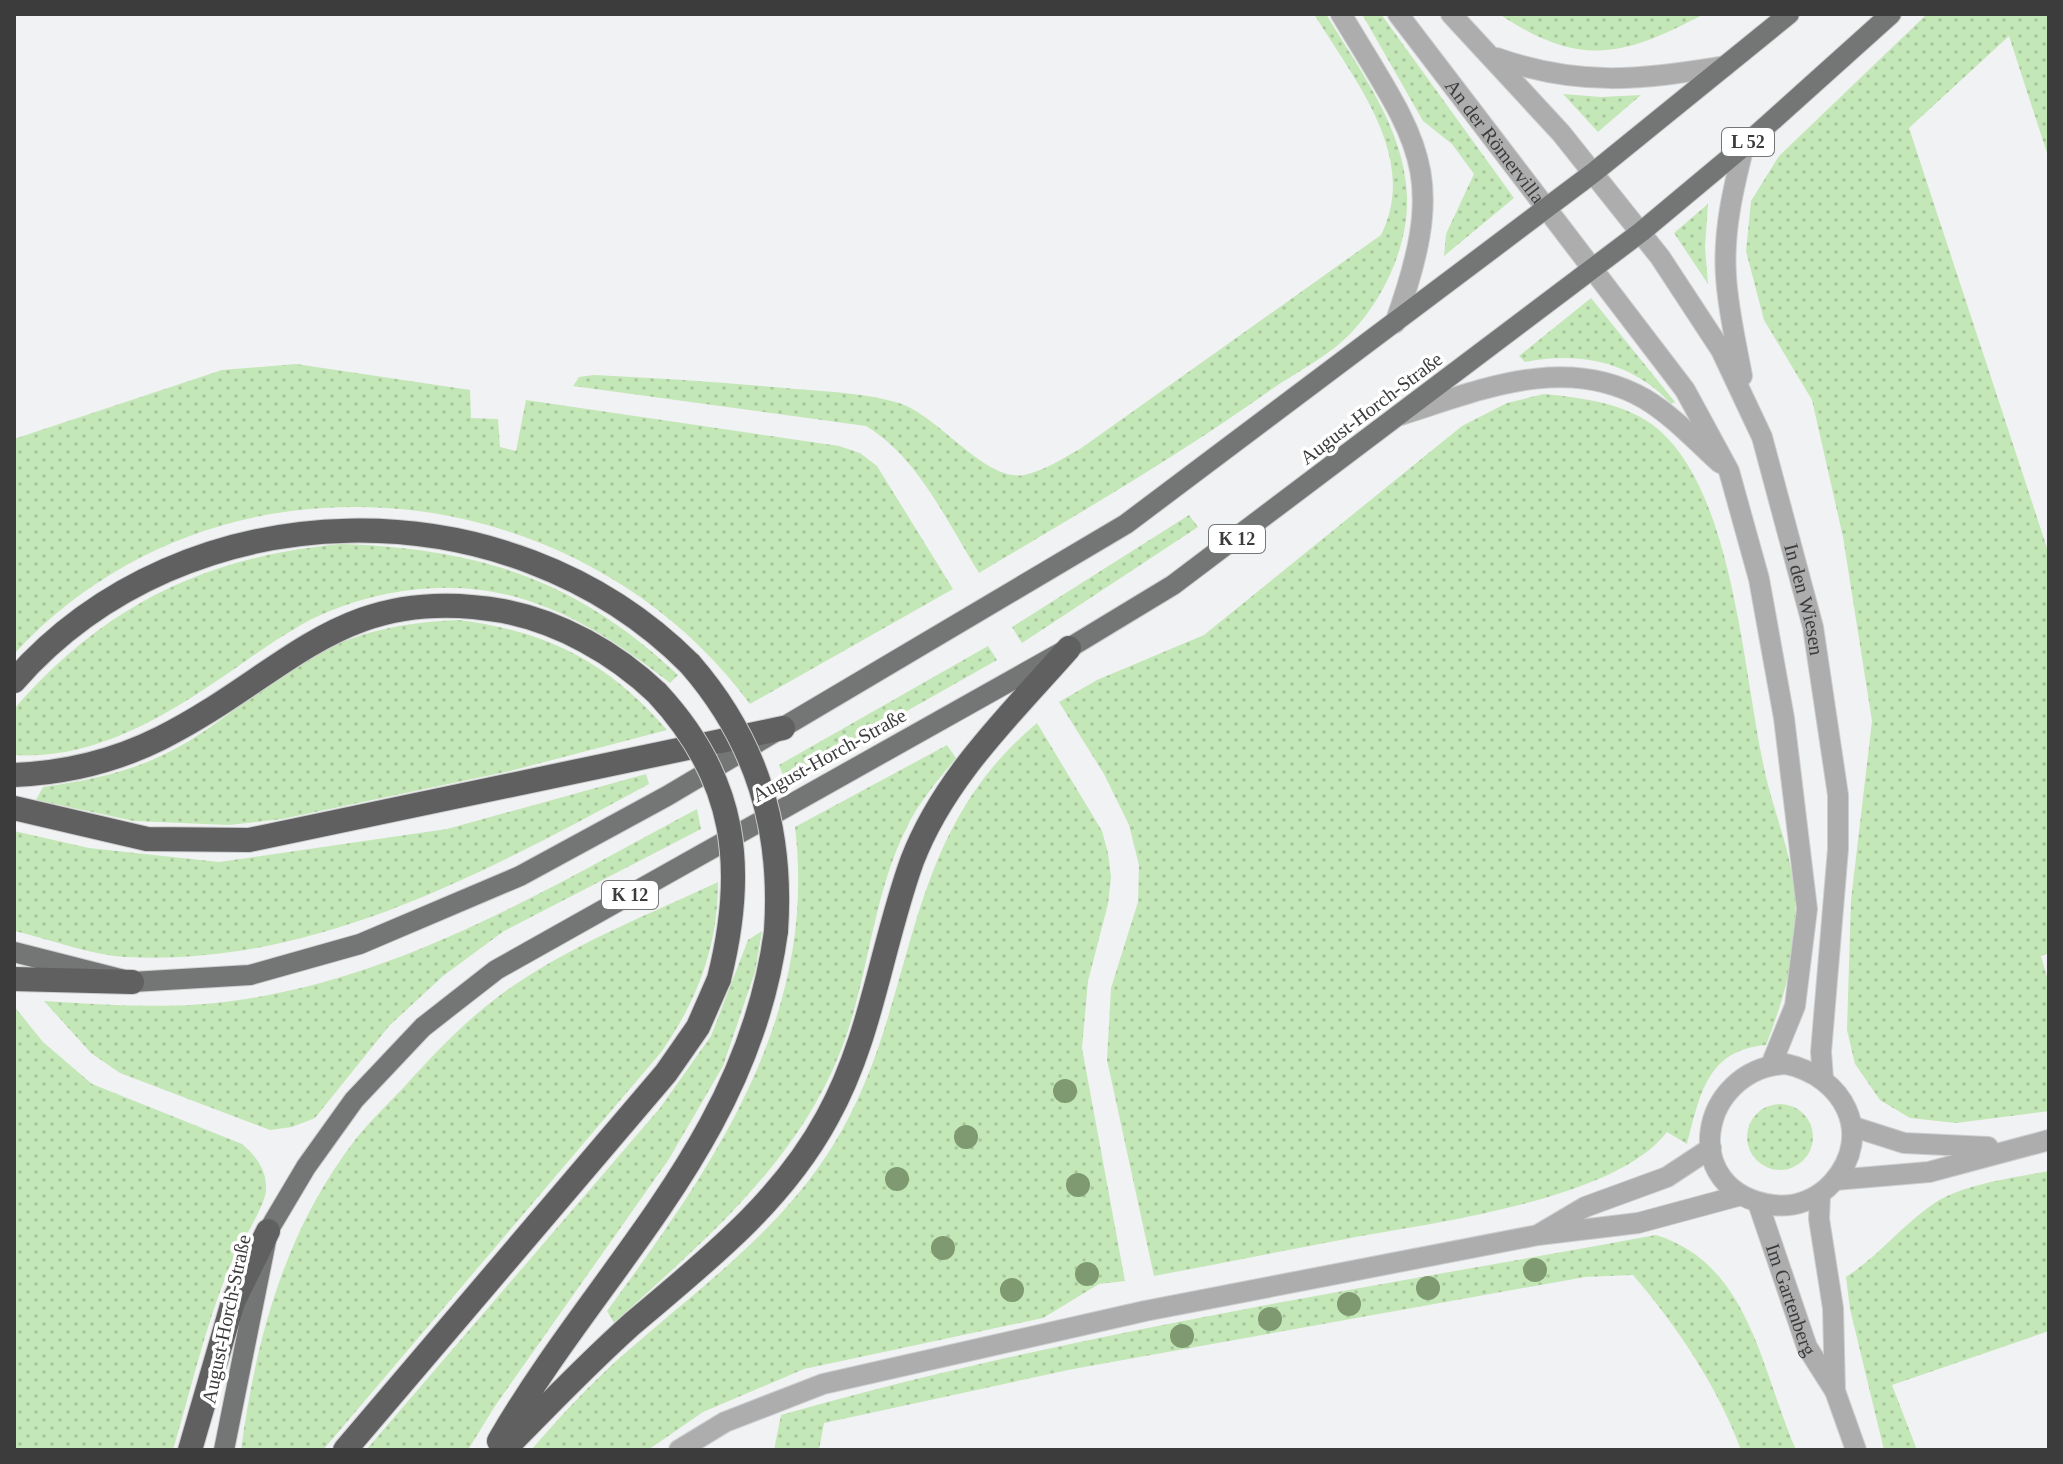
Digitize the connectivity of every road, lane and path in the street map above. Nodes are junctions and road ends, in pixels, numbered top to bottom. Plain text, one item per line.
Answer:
1 (1341, 14) edge
2 (1398, 14) edge
3 (1451, 14) edge
4 (1789, 14) edge
5 (1891, 14) edge
6 (1493, 57) junction
7 (1725, 66) junction
8 (1744, 146) junction
9 (1593, 173) junction
10 (1546, 208) junction
11 (1641, 232) junction
12 (1592, 268) junction
13 (1395, 323) junction
14 (1745, 396) junction
15 (1397, 417) junction
16 (1729, 471) junction
17 (1069, 648) junction
18 (14, 681) edge
19 (783, 728) junction
20 (14, 775) edge
21 (23, 811) edge
22 (14, 952) edge
23 (14, 979) edge
24 (132, 982) junction
25 (1771, 1065) junction
26 (1823, 1078) junction
27 (1854, 1127) junction
28 (2049, 1140) edge
29 (2012, 1147) junction
30 (1711, 1148) junction
31 (1835, 1180) junction
32 (1820, 1195) junction
33 (1738, 1196) junction
34 (1758, 1203) junction
35 (268, 1231) junction
36 (1538, 1235) junction
37 (1835, 1391) junction
38 (190, 1450) edge
39 (224, 1450) edge
40 (345, 1450) edge
41 (494, 1450) edge
42 (504, 1450) edge
43 (679, 1450) edge
44 (1856, 1450) edge

1 - 13 street
2 - 10 street, An der Römervilla
3 - 6 street
4 - 7 main road
5 - 8 main road, L 52
6 - 7 street
6 - 9 street
7 - 9 main road
8 - 11 main road, L 52
8 - 14 street, L 52
9 - 10 main road
9 - 11 street, In den Wiesen
10 - 12 street, An der Römervilla
10 - 13 main road
11 - 12 main road, August-Horch-Straße / L 52
11 - 14 street, In den Wiesen
12 - 15 main road, August-Horch-Straße / L 52
12 - 16 street, In den Wiesen
13 - 19 main road
14 - 26 street, In den Wiesen
15 - 16 street, K 12
15 - 17 main road, August-Horch-Straße / K 12
16 - 25 street, In den Wiesen
17 - 35 main road, August-Horch-Straße / K 12
17 - 42 highway
18 - 41 highway, bridge
19 - 21 highway
19 - 24 main road
20 - 40 highway, bridge
22 - 24 main road
23 - 24 highway
25 - 26 street
25 - 30 street
26 - 27 street
27 - 29 street
27 - 31 street
28 - 29 street
29 - 31 street
30 - 33 street
30 - 36 street
31 - 32 street
32 - 34 street
32 - 37 street, Im Gartenberg
33 - 34 street
33 - 36 street
34 - 37 street, Im Gartenberg
35 - 38 highway
35 - 39 main road, August-Horch-Straße / K 12
36 - 43 street
37 - 44 street, Im Gartenberg

